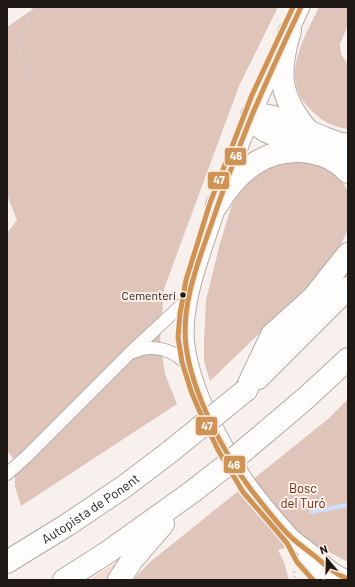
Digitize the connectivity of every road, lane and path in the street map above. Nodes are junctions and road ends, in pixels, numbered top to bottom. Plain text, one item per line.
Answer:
1 (33, 7) edge
2 (301, 7) edge
3 (290, 31) junction
4 (30, 78) dead end
5 (252, 115) junction
6 (309, 132) junction
7 (348, 145) edge
8 (318, 154) junction
9 (348, 172) edge
10 (217, 205) junction
11 (348, 254) edge
12 (348, 288) edge
13 (190, 298) junction
14 (130, 353) junction
15 (348, 359) edge
16 (191, 370) junction
17 (246, 390) junction
18 (7, 474) edge
19 (192, 492) junction
20 (293, 539) junction
21 (7, 562) edge
22 (293, 567) dead end
23 (64, 580) edge
24 (119, 580) edge
25 (295, 580) edge
26 (322, 580) edge
27 (348, 580) edge

1 - 4 path
2 - 3 street
3 - 5 street
3 - 6 highway
5 - 6 highway
5 - 8 highway
5 - 10 street
6 - 7 highway
8 - 9 highway
8 - 10 highway
10 - 13 street
11 - 17 highway
12 - 17 highway, Autopista de Ponent
13 - 14 street
13 - 16 street
14 - 16 street
14 - 18 street
15 - 19 highway, bridge
16 - 20 street
17 - 21 highway, Autopista de Ponent, bridge
19 - 23 highway
19 - 24 highway
20 - 26 street
20 - 27 street
22 - 25 path

